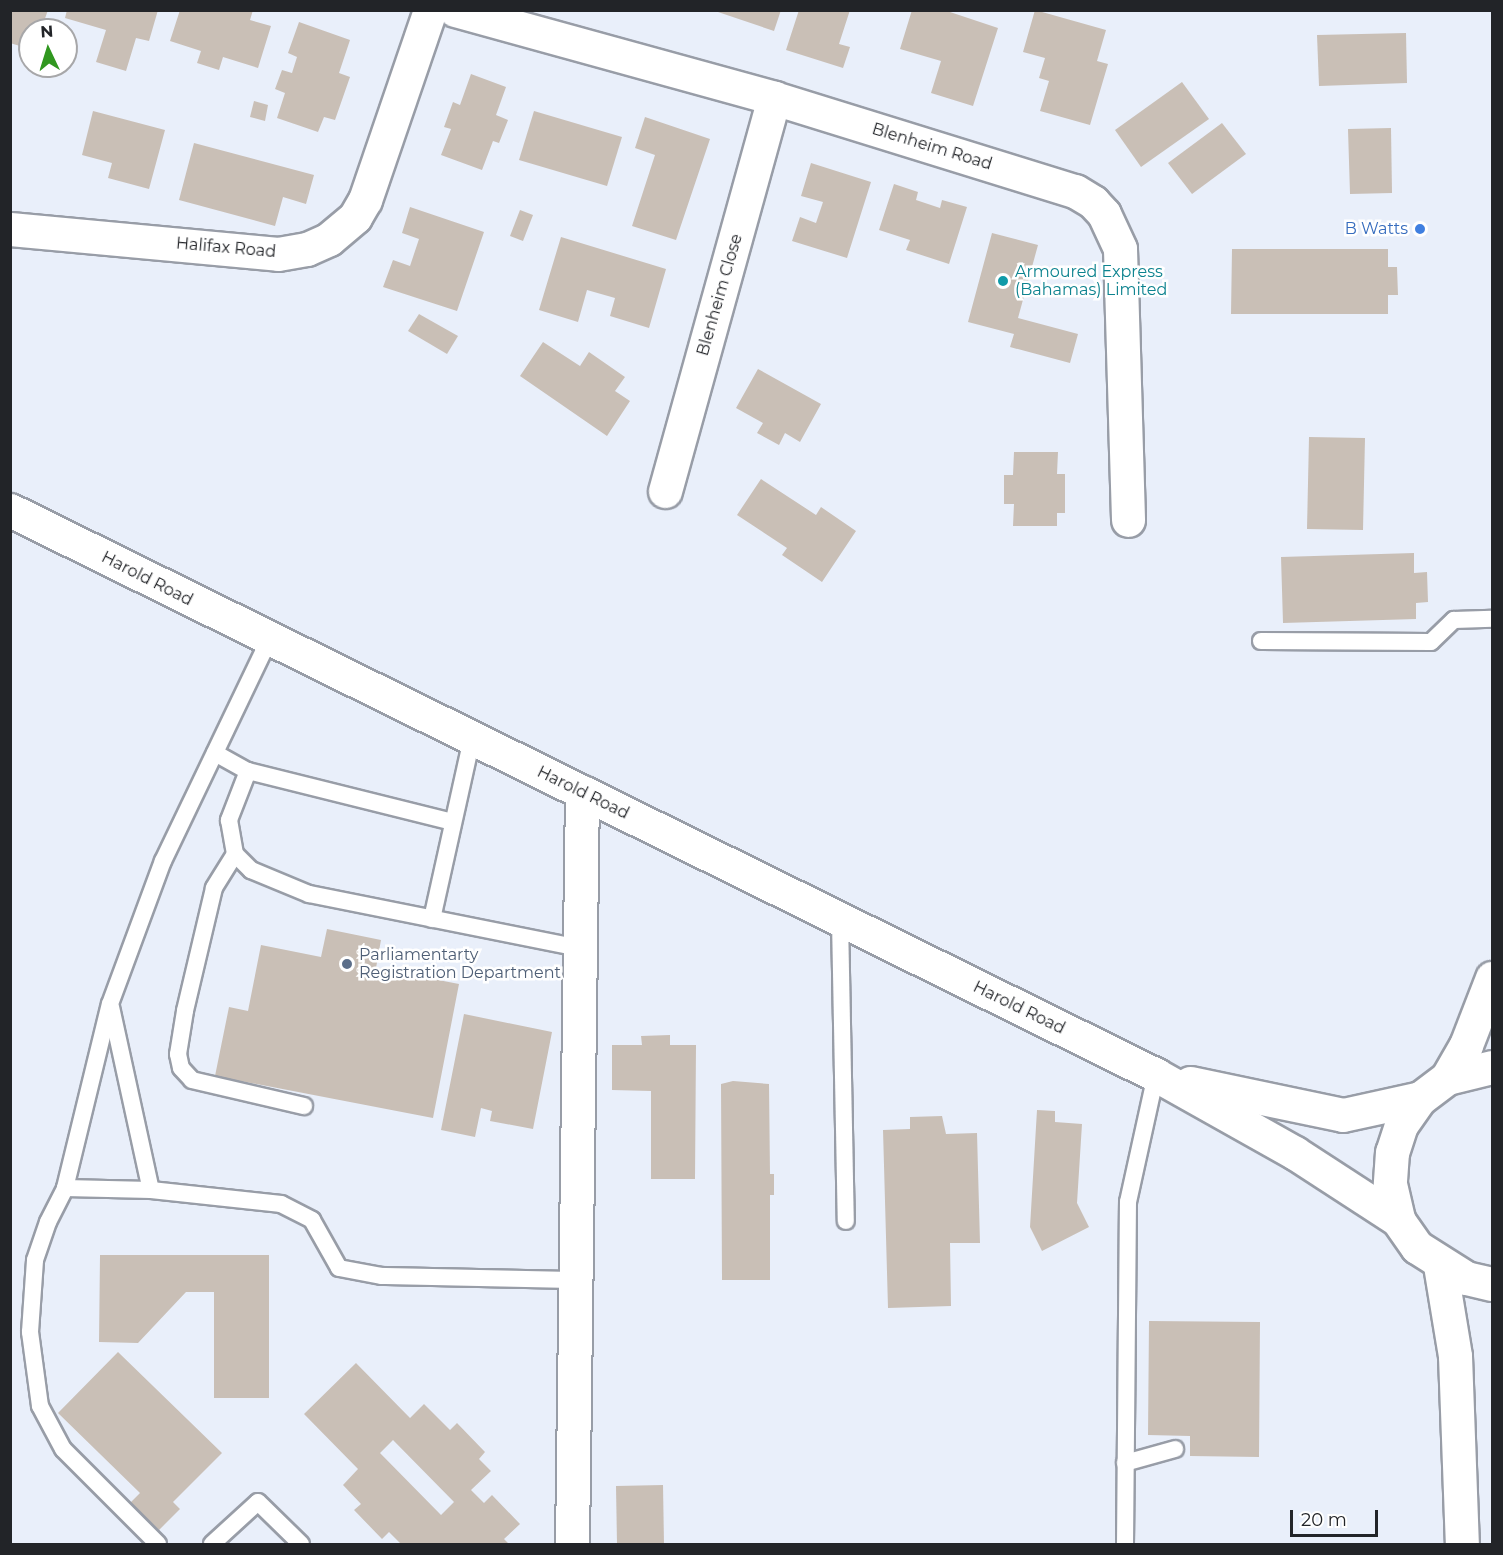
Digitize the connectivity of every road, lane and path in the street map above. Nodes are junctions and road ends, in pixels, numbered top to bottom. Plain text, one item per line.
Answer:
1 (430, 10) edge
2 (455, 10) edge
3 (774, 98) junction
4 (10, 229) edge
5 (665, 491) dead end
6 (12, 515) edge
7 (1128, 520) dead end
8 (1492, 619) edge
9 (269, 640) junction
10 (1261, 641) dead end
11 (472, 739) junction
12 (215, 753) junction
13 (248, 771) junction
14 (582, 792) junction
15 (453, 822) junction
16 (235, 854) junction
17 (432, 919) junction
18 (840, 920) junction
19 (580, 948) junction
20 (1492, 978) edge
21 (110, 1004) junction
22 (1492, 1067) edge
23 (1156, 1076) junction
24 (1447, 1078) junction
25 (1420, 1098) junction
26 (304, 1106) dead end
27 (65, 1188) junction
28 (151, 1190) junction
29 (1398, 1220) junction
30 (846, 1221) dead end
31 (1440, 1265) junction
32 (576, 1280) junction
33 (1492, 1284) edge
34 (1174, 1449) dead end
35 (1125, 1463) junction
36 (158, 1545) edge
37 (212, 1545) edge
38 (301, 1545) edge
39 (572, 1545) edge
40 (1125, 1545) edge
41 (1462, 1545) edge

1 - 4 main road, Halifax Road
2 - 3 main road, Blenheim Road
3 - 5 main road, Blenheim Close
3 - 7 main road, Blenheim Road
6 - 9 main road, Harold Road
8 - 10 lane
9 - 11 main road, Harold Road
9 - 12 lane
11 - 14 main road, Harold Road
11 - 15 lane
12 - 13 lane
12 - 21 lane
13 - 15 lane
13 - 16 lane
14 - 18 main road, Harold Road
14 - 19 main road
15 - 17 lane
16 - 17 lane
16 - 26 lane
17 - 19 lane
18 - 23 main road, Harold Road
18 - 30 lane
19 - 32 main road
20 - 24 main road
21 - 27 lane
21 - 28 lane
22 - 24 main road
23 - 25 main road, Harold Road
23 - 29 main road, Harold Road
23 - 35 lane
24 - 25 main road
25 - 29 main road
27 - 28 lane
27 - 36 lane
28 - 32 lane
29 - 31 main road
31 - 33 main road
31 - 41 main road
32 - 39 main road
34 - 35 lane
35 - 40 lane
37 - 38 lane

